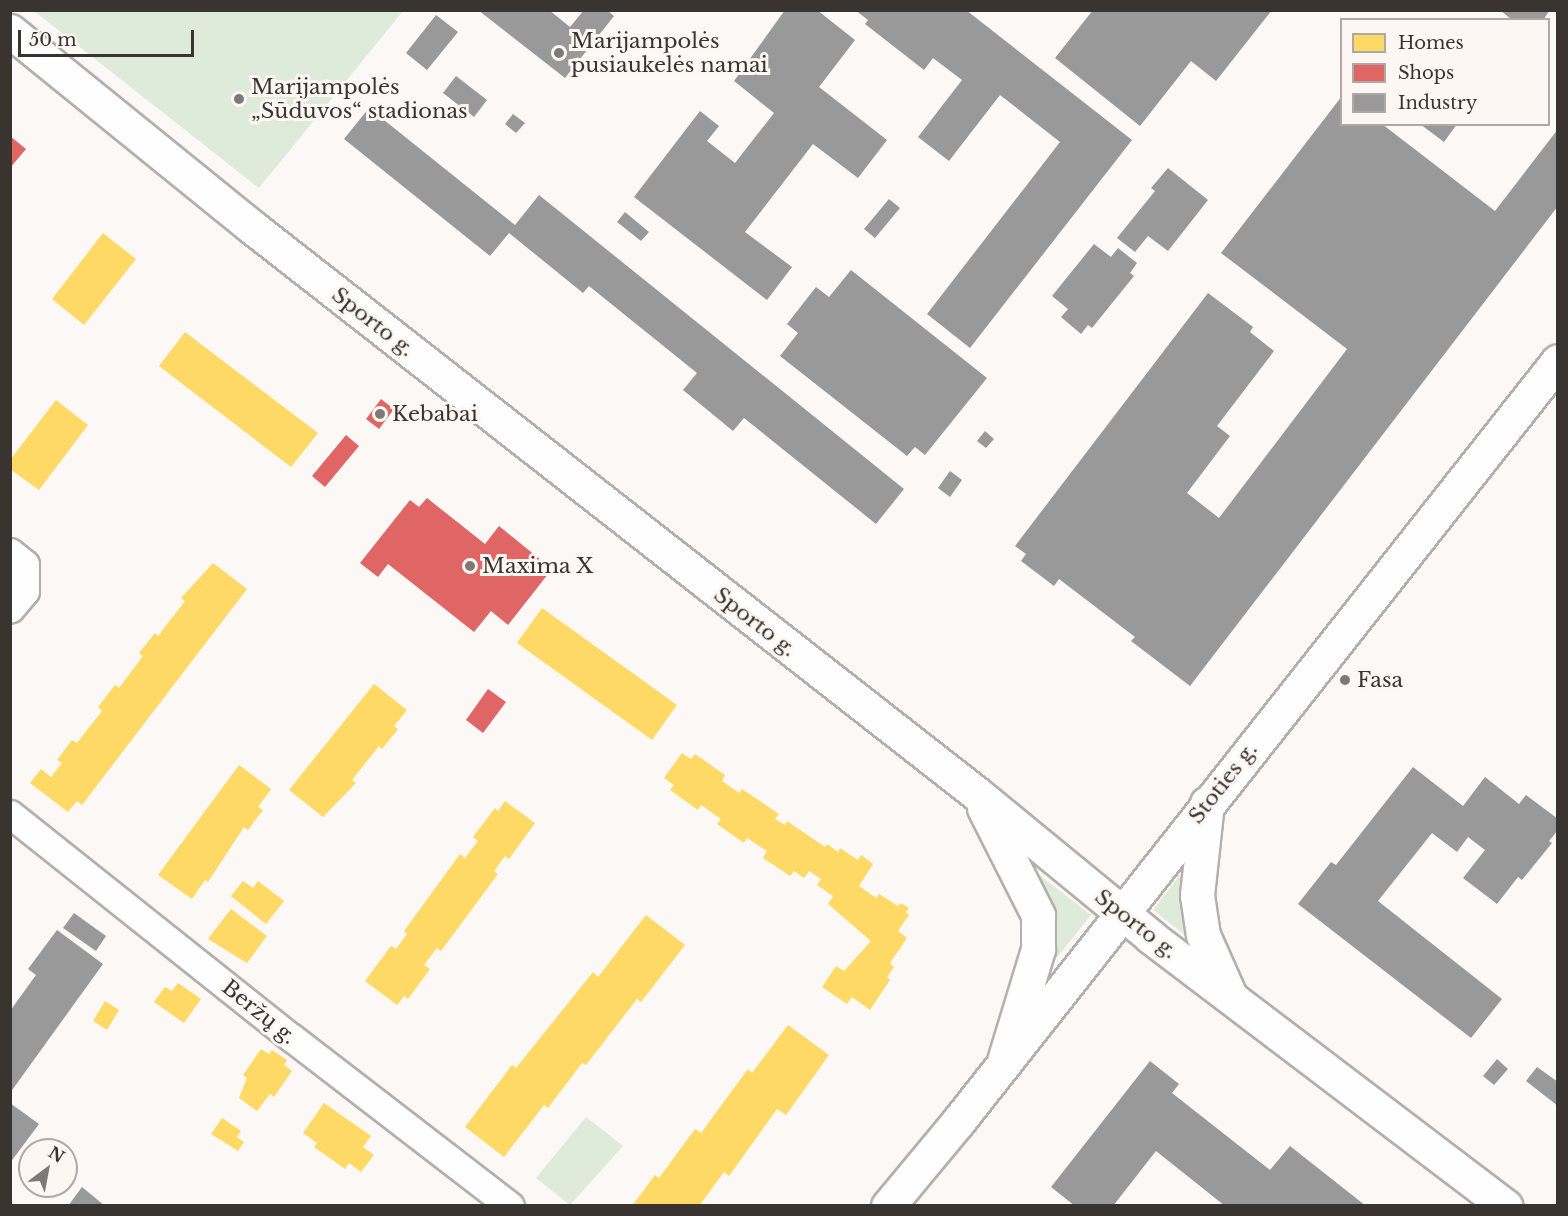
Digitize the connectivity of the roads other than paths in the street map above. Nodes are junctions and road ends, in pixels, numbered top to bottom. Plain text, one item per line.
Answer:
1 (10, 31) edge
2 (1557, 361) edge
3 (10, 552) edge
4 (10, 609) edge
5 (976, 793) junction
6 (1207, 803) junction
7 (10, 814) edge
8 (1122, 914) junction
9 (1231, 997) junction
10 (1003, 1064) junction
11 (510, 1206) edge
12 (888, 1206) edge
13 (1506, 1206) edge

1 - 5 street, Sporto g.
2 - 6 street, Stoties g.
3 - 4 street
5 - 8 street, Sporto g.
5 - 10 street
6 - 8 street, Stoties g.
6 - 9 street
7 - 11 street, Beržų g.
8 - 9 street, Sporto g.
8 - 10 street, Stoties g.
9 - 13 street, Sporto g.
10 - 12 street, Stoties g.

